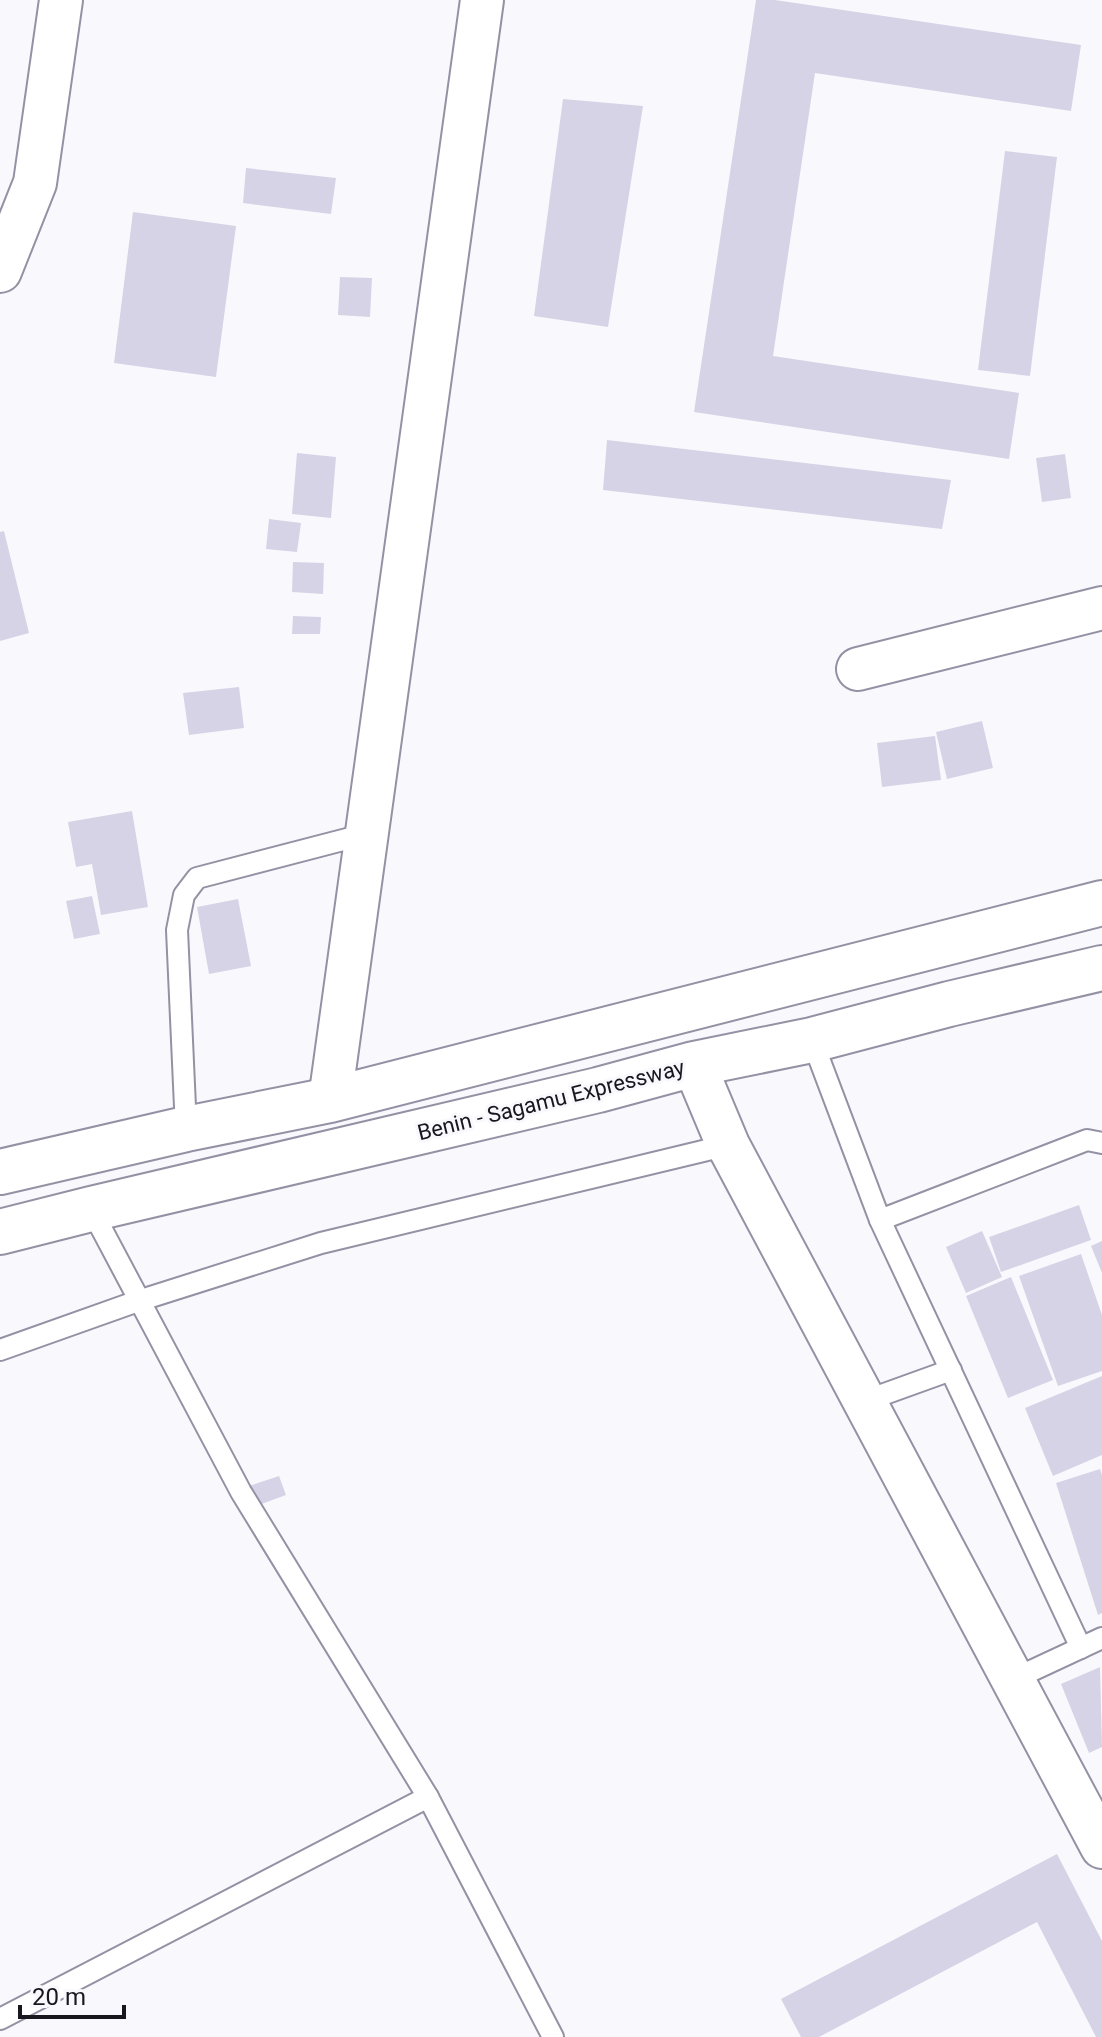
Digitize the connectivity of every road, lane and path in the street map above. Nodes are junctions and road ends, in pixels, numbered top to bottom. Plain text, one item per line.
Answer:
1 (61, 0) edge
2 (482, 0) edge
3 (0, 271) edge
4 (1102, 608) edge
5 (858, 669) dead end
6 (366, 834) junction
7 (1102, 903) edge
8 (1102, 968) edge
9 (812, 1040) junction
10 (694, 1064) junction
11 (330, 1100) junction
12 (186, 1129) junction
13 (1102, 1143) edge
14 (728, 1145) junction
15 (0, 1172) edge
16 (91, 1209) junction
17 (880, 1220) junction
18 (0, 1232) edge
19 (138, 1301) junction
20 (0, 1350) edge
21 (951, 1370) junction
22 (865, 1401) junction
23 (1102, 1638) edge
24 (1081, 1648) junction
25 (1014, 1679) junction
26 (428, 1797) junction
27 (1102, 1847) edge
28 (0, 2019) edge
29 (553, 2037) edge

1 - 3 street
2 - 6 street
4 - 5 street
6 - 11 street
6 - 12 lane
7 - 11 highway
8 - 9 highway, Benin - Sagamu Expressway
9 - 10 highway, Benin - Sagamu Expressway
9 - 17 lane
10 - 14 street
10 - 16 highway, Benin - Sagamu Expressway
11 - 12 highway
12 - 15 highway
13 - 17 lane
14 - 19 lane
14 - 22 street
16 - 18 highway, Benin - Sagamu Expressway
16 - 19 lane
17 - 21 lane
19 - 20 lane
19 - 26 lane
21 - 22 lane
21 - 24 lane
22 - 25 street
23 - 24 lane
24 - 25 lane
25 - 27 street
26 - 28 lane
26 - 29 lane

